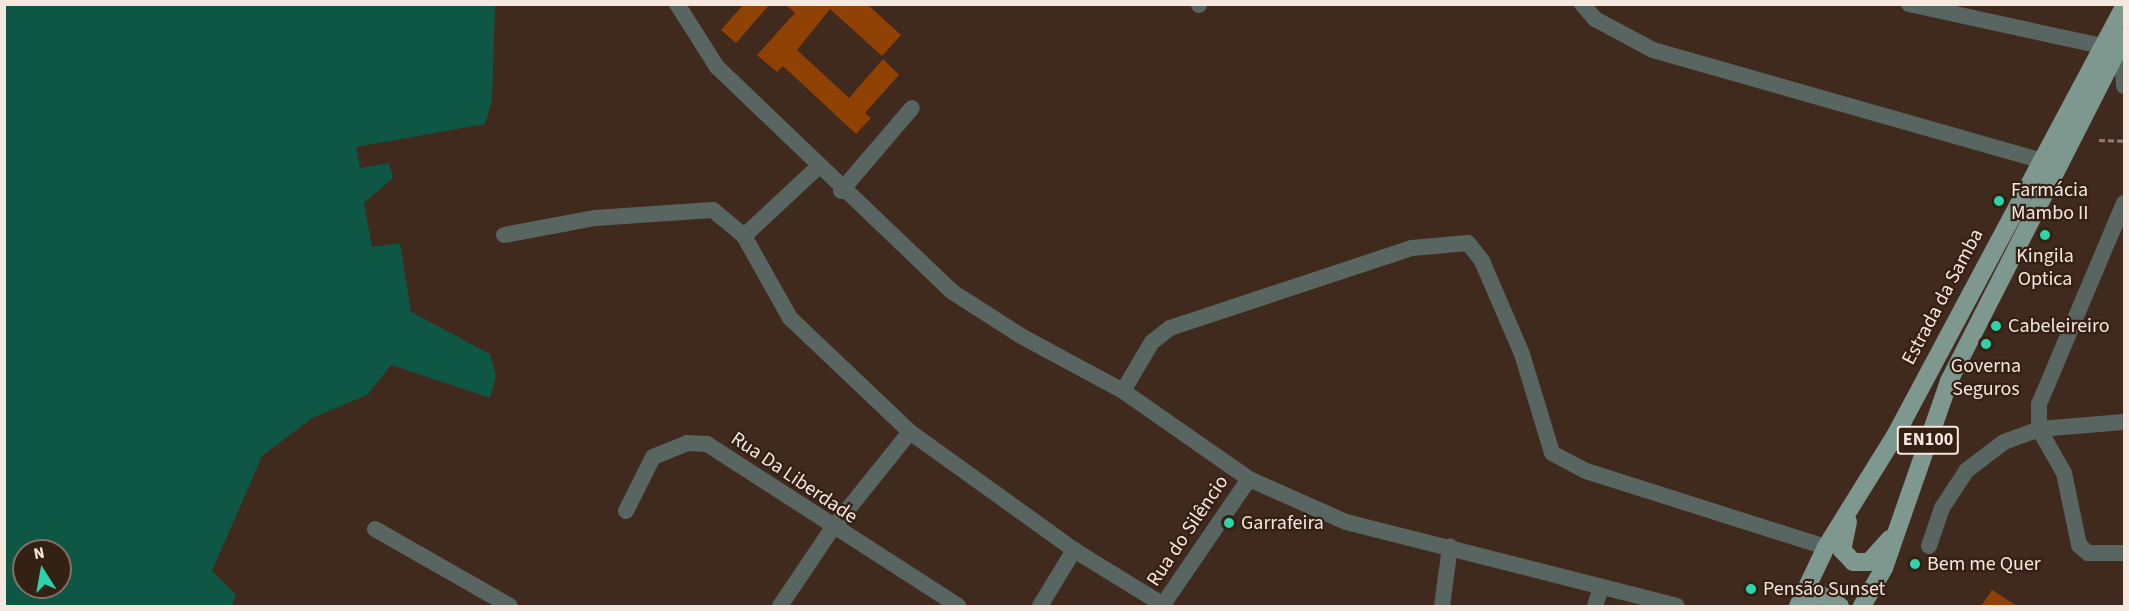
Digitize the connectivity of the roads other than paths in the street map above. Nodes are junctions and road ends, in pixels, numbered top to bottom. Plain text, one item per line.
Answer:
1 (677, 4) edge
2 (1582, 4) edge
3 (1909, 4) edge
4 (2124, 6) edge
5 (2123, 42) edge
6 (2102, 46) junction
7 (2124, 86) edge
8 (912, 108) dead end
9 (2043, 161) junction
10 (818, 167) junction
11 (841, 191) junction
12 (2124, 203) edge
13 (504, 235) dead end
14 (744, 236) junction
15 (1123, 391) junction
16 (2124, 422) edge
17 (2039, 429) junction
18 (910, 432) junction
19 (1249, 479) junction
20 (1856, 498) junction
21 (626, 511) dead end
22 (1904, 516) junction
23 (375, 529) dead end
24 (832, 529) junction
25 (1929, 546) dead end
26 (1826, 547) junction
27 (1450, 548) junction
28 (1074, 550) junction
29 (2124, 553) edge
30 (1601, 587) junction
31 (510, 606) edge
32 (780, 606) edge
33 (958, 606) edge
34 (1040, 606) edge
35 (1163, 606) edge
36 (1442, 606) edge
37 (1595, 606) edge
38 (1677, 606) edge
39 (1800, 606) edge
40 (1840, 606) edge
41 (1862, 606) edge

1 - 10 street
2 - 9 street
3 - 6 street
4 - 6 main road, Estrada da Samba / EN100
5 - 7 street
5 - 22 main road, EN100
6 - 9 main road, Estrada da Samba / EN100
8 - 11 street
9 - 20 main road, Estrada da Samba / EN100
10 - 11 street
10 - 14 street
11 - 15 street
12 - 17 street
13 - 14 street
14 - 18 street
15 - 19 street
15 - 26 street
16 - 17 street
17 - 25 street
17 - 29 street
18 - 24 street
18 - 28 street
19 - 27 street
19 - 35 street, Rua do Silêncio
20 - 22 main road
20 - 26 main road, Estrada da Samba / EN100
21 - 24 street, Rua Da Liberdade
22 - 41 main road, EN100
23 - 31 street
24 - 32 street
24 - 33 street, Rua Da Liberdade
26 - 39 main road, Estrada da Samba / EN100
27 - 30 street
27 - 36 street
28 - 34 street
28 - 35 street
30 - 37 street
30 - 38 street
39 - 40 main road

